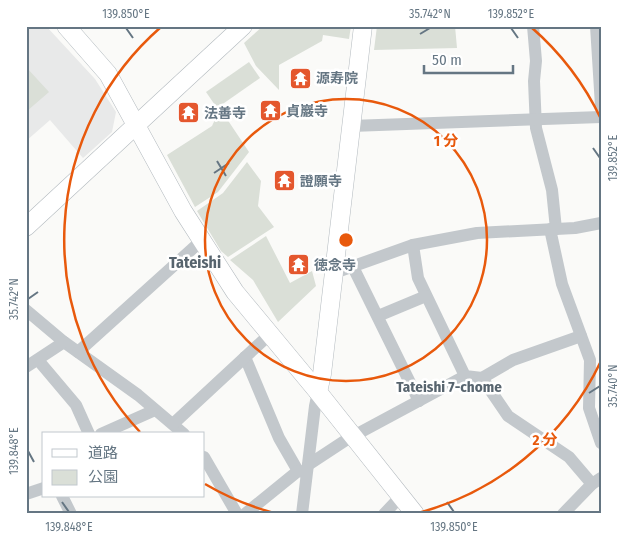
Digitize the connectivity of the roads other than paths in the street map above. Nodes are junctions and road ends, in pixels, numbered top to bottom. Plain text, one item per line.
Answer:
1 (244, 26) edge
2 (363, 26) edge
3 (533, 26) edge
4 (596, 26) edge
5 (67, 27) edge
6 (601, 106) edge
7 (601, 117) edge
8 (536, 119) junction
9 (137, 125) junction
10 (351, 126) junction
11 (601, 223) edge
12 (26, 227) edge
13 (553, 229) junction
14 (201, 241) junction
15 (413, 245) junction
16 (353, 267) junction
17 (334, 273) junction
18 (426, 296) junction
19 (26, 310) edge
20 (378, 316) junction
21 (268, 335) junction
22 (581, 336) junction
23 (64, 342) junction
24 (78, 352) junction
25 (246, 357) junction
26 (38, 360) junction
27 (26, 367) edge
28 (465, 376) junction
29 (482, 378) junction
30 (318, 392) junction
31 (419, 401) junction
32 (155, 410) junction
33 (173, 424) junction
34 (88, 432) edge
35 (106, 432) edge
36 (182, 432) edge
37 (354, 437) junction
38 (601, 443) edge
39 (205, 459) edge
40 (304, 469) junction
41 (596, 481) edge
42 (42, 489) edge
43 (26, 494) edge
44 (401, 496) junction
45 (63, 498) edge
46 (69, 513) edge
47 (237, 514) edge
48 (245, 514) edge
49 (302, 514) edge
50 (384, 514) edge
51 (415, 514) edge
52 (563, 514) edge

1 - 9 street
2 - 10 street
3 - 8 street
4 - 6 street
5 - 9 street
7 - 8 street
8 - 10 street
8 - 13 street
9 - 12 street
9 - 14 street
10 - 17 street
11 - 13 street
13 - 15 street
13 - 22 street
14 - 21 street
14 - 24 street
15 - 16 street
15 - 18 street
16 - 17 street
16 - 20 street
17 - 30 street
18 - 20 street
18 - 28 street
19 - 23 street
20 - 31 street
21 - 25 street
21 - 30 street
22 - 29 street
22 - 38 street
23 - 24 street
23 - 26 street
24 - 32 street
25 - 33 street
25 - 40 street
26 - 27 street
26 - 34 street
28 - 29 street
28 - 31 street
29 - 41 street
30 - 37 street
30 - 40 street
31 - 37 street
32 - 33 street
32 - 35 street
33 - 36 street
37 - 40 street
37 - 44 street
39 - 47 street
40 - 48 street
40 - 49 street
41 - 52 street
42 - 43 street
44 - 50 street
44 - 51 street
45 - 46 street

